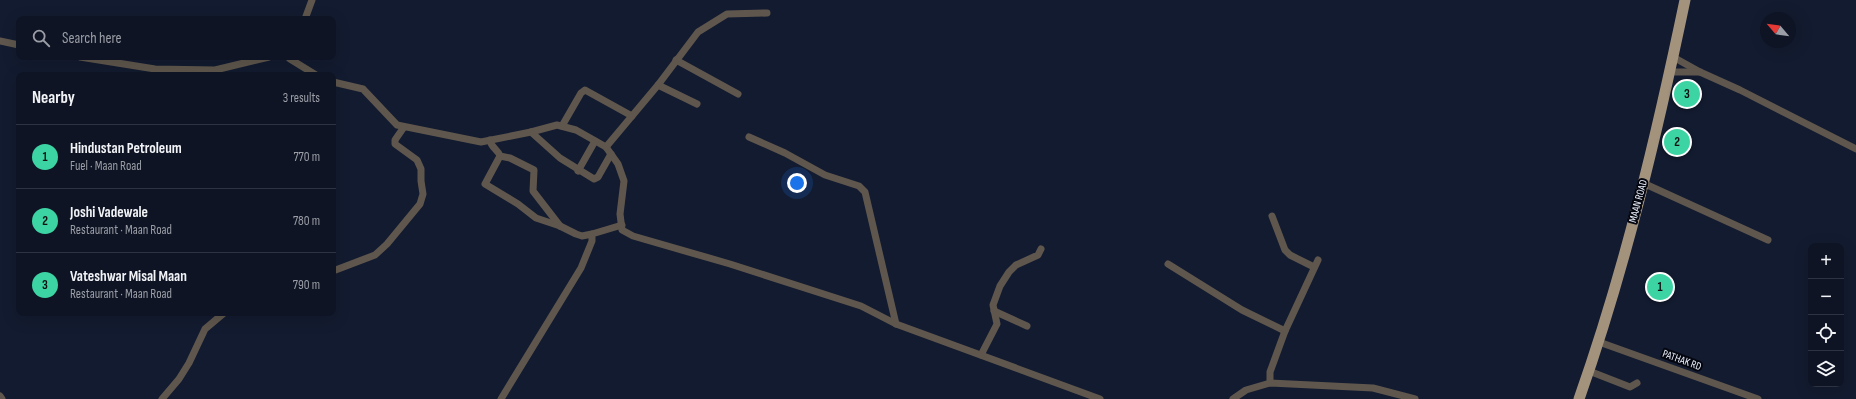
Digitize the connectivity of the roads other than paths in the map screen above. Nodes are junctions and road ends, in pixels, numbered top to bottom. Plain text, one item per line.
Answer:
1 (312, 0) edge
2 (1685, 0) edge
3 (768, 13) dead end
4 (306, 16) edge
5 (0, 41) edge
6 (16, 44) edge
7 (1673, 57) junction
8 (99, 60) edge
9 (257, 60) edge
10 (292, 60) edge
11 (676, 60) junction
12 (311, 72) edge
13 (1669, 72) junction
14 (1700, 72) junction
15 (336, 83) edge
16 (658, 85) junction
17 (738, 94) dead end
18 (697, 104) dead end
19 (632, 116) junction
20 (562, 126) junction
21 (404, 127) junction
22 (531, 132) junction
23 (749, 137) dead end
24 (490, 140) junction
25 (595, 141) junction
26 (606, 147) junction
27 (1856, 149) edge
28 (611, 154) junction
29 (500, 156) junction
30 (578, 171) junction
31 (1643, 183) junction
32 (1272, 216) dead end
33 (622, 225) junction
34 (560, 226) junction
35 (592, 234) junction
36 (1768, 240) dead end
37 (1041, 249) dead end
38 (1168, 264) dead end
39 (336, 270) edge
40 (994, 310) junction
41 (220, 316) edge
42 (896, 324) junction
43 (1027, 326) dead end
44 (1285, 331) junction
45 (1599, 342) junction
46 (980, 355) junction
47 (1589, 371) junction
48 (1637, 382) dead end
49 (1270, 383) junction
50 (0, 396) edge
51 (2, 399) edge
52 (162, 399) edge
53 (501, 399) edge
54 (1100, 399) edge
55 (1234, 399) edge
56 (1416, 399) edge
57 (1579, 399) edge
58 (1758, 399) edge

1 - 4 street
2 - 7 main road, MAAN ROAD
3 - 11 street
5 - 6 street
7 - 13 main road, MAAN ROAD
7 - 14 street
8 - 9 street
10 - 12 street
11 - 16 street
11 - 17 street
13 - 14 street
13 - 31 main road, MAAN ROAD
14 - 27 street
15 - 21 street
16 - 18 street
16 - 19 street
19 - 20 street
19 - 26 street
20 - 22 street
20 - 25 street
21 - 24 street
21 - 39 street
22 - 24 street
22 - 30 street
23 - 42 street
24 - 29 street
25 - 26 street
25 - 30 street
26 - 28 street
28 - 30 street
28 - 33 street
29 - 34 street
29 - 34 street
31 - 36 street
31 - 45 main road, MAAN ROAD
32 - 44 street
33 - 35 street
33 - 42 street
34 - 35 street
35 - 53 street
37 - 40 street
38 - 44 street
40 - 43 street
40 - 46 street
41 - 52 street
42 - 46 street
44 - 49 street
45 - 47 main road, MAAN ROAD
45 - 58 street, PATHAK RD
46 - 54 street
47 - 48 street
47 - 57 main road, MAAN ROAD
49 - 55 street
49 - 56 street
50 - 51 street

